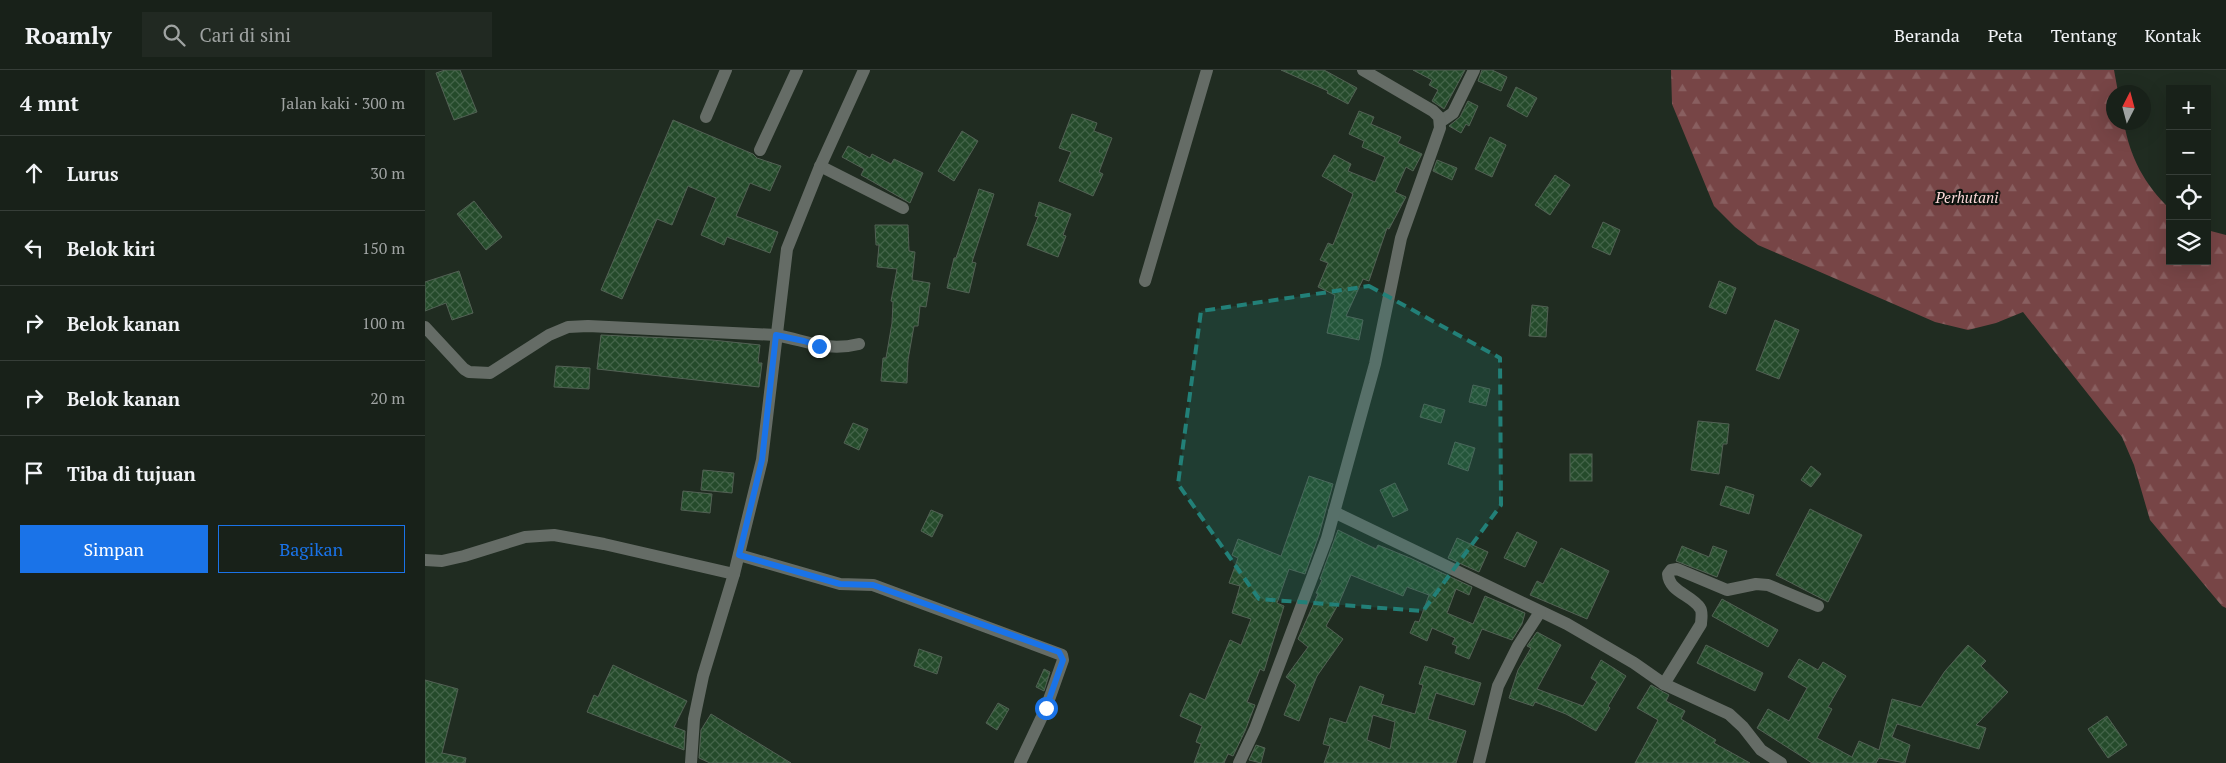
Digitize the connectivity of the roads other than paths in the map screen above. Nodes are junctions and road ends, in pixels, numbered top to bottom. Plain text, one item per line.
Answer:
1 (726, 70) edge
2 (797, 70) edge
3 (1207, 70) edge
4 (1363, 70) edge
5 (1474, 70) edge
6 (862, 71) edge
7 (706, 117) dead end
8 (1440, 122) junction
9 (760, 150) dead end
10 (820, 166) junction
11 (903, 208) dead end
12 (1145, 281) dead end
13 (425, 327) edge
14 (776, 335) junction
15 (859, 344) dead end
16 (1334, 512) junction
17 (739, 555) junction
18 (425, 560) edge
19 (734, 574) junction
20 (1818, 606) dead end
21 (1540, 612) junction
22 (1665, 684) junction
23 (691, 763) edge
24 (1020, 763) edge
25 (1239, 763) edge
26 (1479, 763) edge
27 (1781, 763) edge

1 - 7 street
2 - 9 street
3 - 12 street
4 - 8 street
5 - 8 street
6 - 10 street
8 - 16 street
10 - 11 street
10 - 14 street
13 - 14 street
14 - 15 street
14 - 17 street
16 - 21 street
16 - 25 street
17 - 19 street
17 - 24 street
18 - 19 street
19 - 23 street
20 - 22 street
21 - 22 street
21 - 26 street
22 - 27 street

